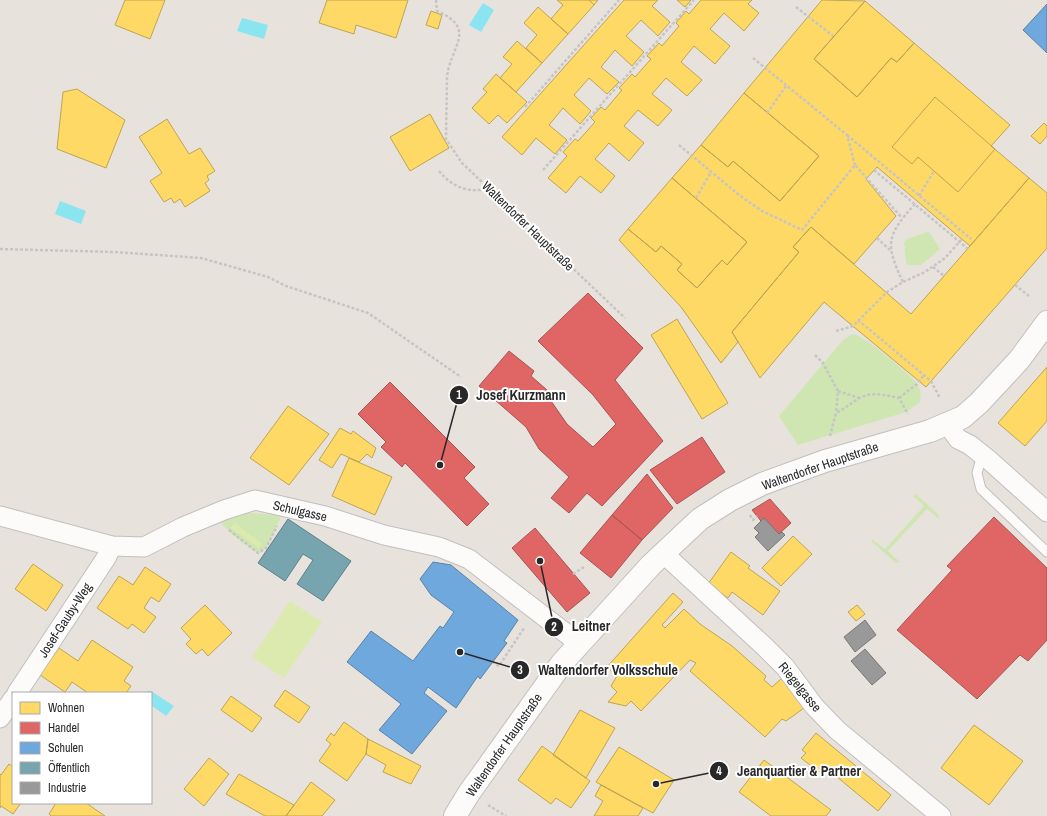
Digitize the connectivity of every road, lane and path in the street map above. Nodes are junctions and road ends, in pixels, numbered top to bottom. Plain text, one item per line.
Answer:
1 (436, 0) edge
2 (619, 0) edge
3 (694, 0) edge
4 (796, 7) dead end
5 (833, 36) dead end
6 (753, 58) dead end
7 (786, 86) junction
8 (525, 107) dead end
9 (767, 113) dead end
10 (847, 135) junction
11 (679, 145) dead end
12 (855, 165) junction
13 (543, 170) dead end
14 (874, 170) dead end
15 (440, 171) dead end
16 (934, 171) dead end
17 (710, 172) junction
18 (489, 188) junction
19 (919, 196) junction
20 (696, 198) dead end
21 (915, 204) junction
22 (902, 218) junction
23 (877, 238) dead end
24 (962, 239) dead end
25 (971, 239) dead end
26 (960, 242) junction
27 (968, 249) dead end
28 (0, 250) edge
29 (890, 250) junction
30 (933, 267) junction
31 (944, 276) dead end
32 (903, 282) junction
33 (1015, 285) dead end
34 (1029, 296) dead end
35 (624, 318) dead end
36 (858, 320) junction
37 (1047, 322) edge
38 (836, 331) dead end
39 (815, 355) dead end
40 (923, 376) junction
41 (461, 377) dead end
42 (838, 391) junction
43 (858, 398) junction
44 (899, 398) junction
45 (940, 398) dead end
46 (836, 413) junction
47 (911, 418) dead end
48 (948, 425) junction
49 (829, 437) dead end
50 (982, 455) junction
51 (1047, 512) edge
52 (0, 516) edge
53 (224, 526) dead end
54 (275, 532) dead end
55 (112, 546) junction
56 (1047, 552) edge
57 (663, 554) junction
58 (584, 567) dead end
59 (573, 574) dead end
60 (525, 627) dead end
61 (580, 644) junction
62 (492, 662) dead end
63 (18, 692) edge
64 (12, 700) edge
65 (0, 718) edge
66 (487, 804) dead end
67 (455, 816) edge
68 (506, 816) edge
69 (941, 816) edge

1 - 18 path, Waltendorfer Hauptstraße
2 - 8 path
3 - 13 path
4 - 5 path
6 - 7 path
7 - 9 path
7 - 10 path
10 - 12 path
10 - 19 path
11 - 17 path
12 - 17 path
12 - 22 path
14 - 21 path
15 - 18 path
16 - 19 path
17 - 20 path
18 - 35 path, Waltendorfer Hauptstraße
19 - 25 path
21 - 22 path
21 - 26 path
22 - 29 path
23 - 29 path
24 - 26 path
26 - 27 path
26 - 30 path
28 - 41 path
29 - 32 path
30 - 31 path
30 - 32 path
32 - 36 path
33 - 34 path
36 - 38 path
36 - 40 path
37 - 48 main road, Waltendorfer Hauptstraße
39 - 42 path
40 - 44 path
40 - 45 path
42 - 43 path
42 - 46 path
43 - 44 path
43 - 46 path
44 - 47 path
46 - 49 path
48 - 50 street
48 - 57 main road, Waltendorfer Hauptstraße
50 - 51 street
50 - 56 lane
52 - 55 street, Schulgasse
53 - 54 path
55 - 61 street, Schulgasse
55 - 63 street, Josef-Gauby-Weg
57 - 61 main road, Waltendorfer Hauptstraße
57 - 69 street, Riegelgasse
58 - 59 path
60 - 62 path
61 - 67 main road, Waltendorfer Hauptstraße
64 - 65 street
66 - 68 path

